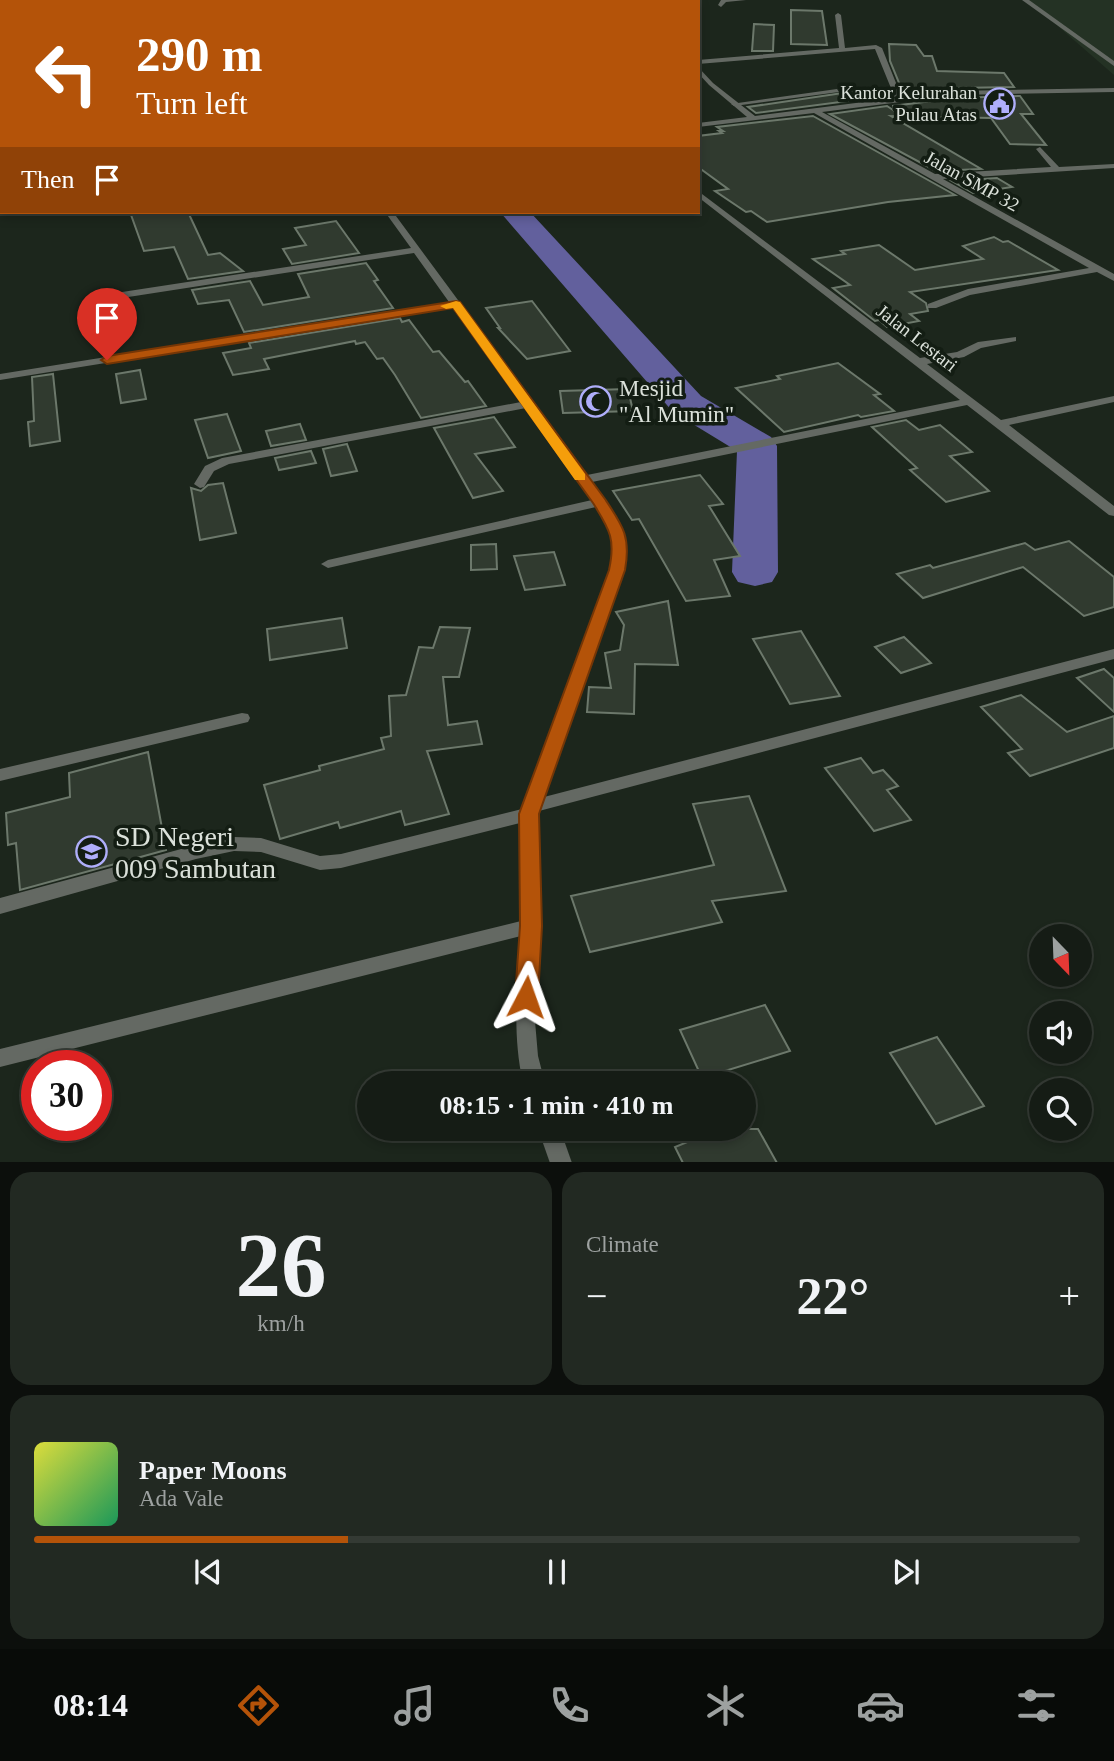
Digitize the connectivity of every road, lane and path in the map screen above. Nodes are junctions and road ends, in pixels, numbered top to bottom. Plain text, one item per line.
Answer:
1 (743, 0) edge
2 (1025, 0) edge
3 (721, 5) dead end
4 (838, 15) dead end
5 (842, 49) junction
6 (700, 62) edge
7 (1114, 64) edge
8 (700, 71) edge
9 (711, 84) junction
10 (700, 86) edge
11 (1114, 90) edge
12 (837, 91) dead end
13 (899, 99) junction
14 (734, 104) junction
15 (814, 110) junction
16 (753, 118) junction
17 (700, 125) edge
18 (1040, 149) dead end
19 (1114, 166) edge
20 (1057, 170) junction
21 (932, 177) junction
22 (700, 194) edge
23 (390, 214) edge
24 (417, 250) junction
25 (1098, 270) junction
26 (1114, 278) edge
27 (96, 299) dead end
28 (456, 304) junction
29 (932, 306) dead end
30 (1012, 339) dead end
31 (919, 362) junction
32 (0, 377) edge
33 (1114, 399) edge
34 (970, 401) junction
35 (528, 404) junction
36 (999, 424) junction
37 (582, 480) junction
38 (200, 484) dead end
39 (600, 502) junction
40 (1114, 512) edge
41 (328, 564) dead end
42 (1114, 654) edge
43 (242, 718) dead end
44 (0, 775) edge
45 (531, 810) junction
46 (0, 906) edge
47 (531, 926) junction
48 (0, 1058) edge
49 (531, 1071) edge
50 (553, 1141) edge
51 (561, 1162) edge

1 - 3 street
2 - 7 street
4 - 5 street
5 - 6 street
5 - 13 street
8 - 9 street
9 - 10 street
9 - 14 street
11 - 13 street
12 - 14 lane
13 - 15 street
14 - 16 street
15 - 16 street
15 - 21 street, Jalan SMP 32
16 - 17 street
18 - 20 street
19 - 20 street
20 - 21 street
21 - 25 street, Jalan SMP 32
22 - 31 street, Jalan Lestari
23 - 24 street
24 - 27 street
24 - 28 street
25 - 26 street, Jalan SMP 32
25 - 29 street
28 - 32 street
28 - 35 street
30 - 31 street
31 - 34 street, Jalan Lestari
33 - 36 street
34 - 36 street, Jalan Lestari
34 - 37 street
35 - 37 street
35 - 38 street
36 - 40 street, Jalan Lestari
37 - 39 street
39 - 41 street
39 - 45 street
42 - 45 street
43 - 44 street
45 - 46 street
45 - 47 street
47 - 48 street
47 - 49 street
50 - 51 street

